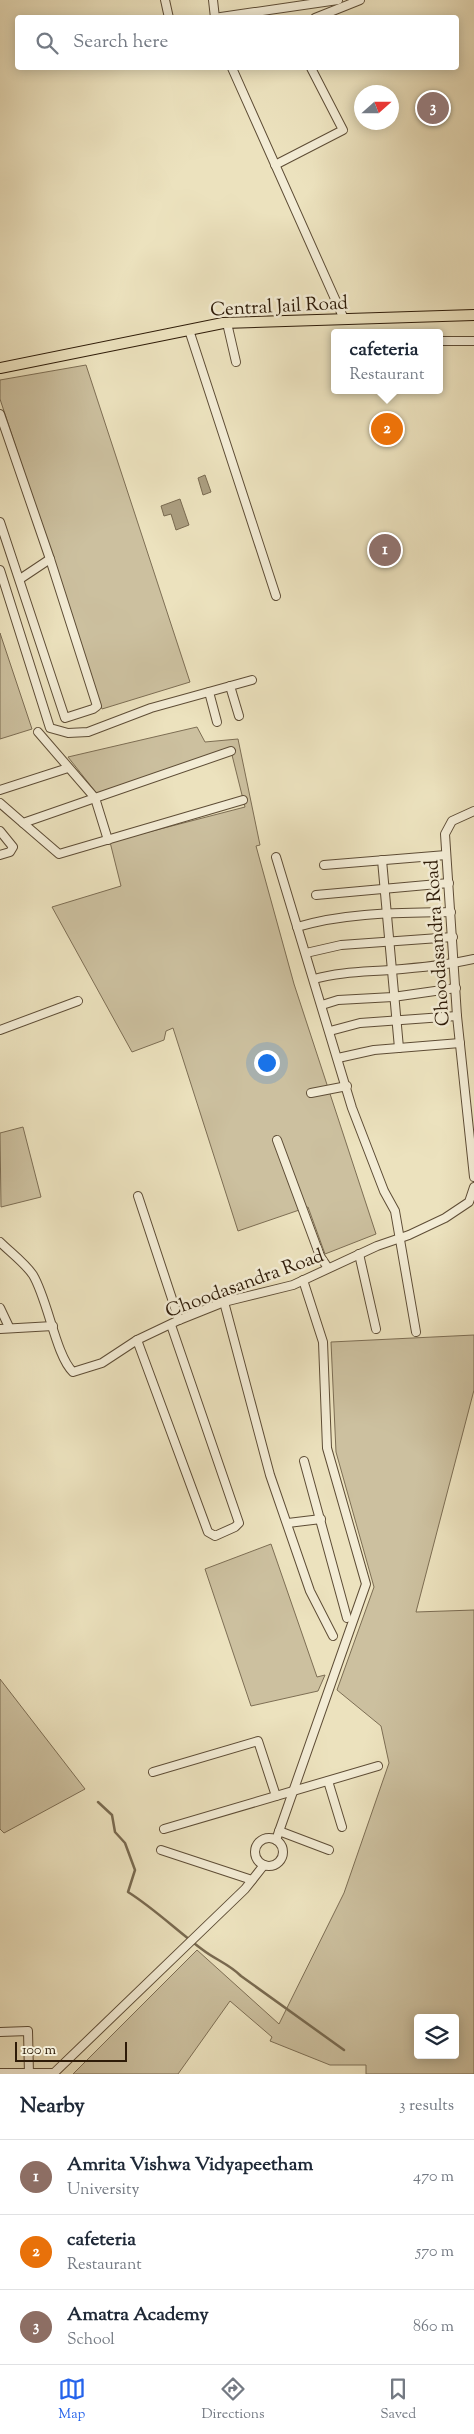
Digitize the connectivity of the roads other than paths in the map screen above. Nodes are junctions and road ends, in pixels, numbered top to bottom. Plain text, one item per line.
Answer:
1 (165, 0) edge
2 (213, 0) edge
3 (338, 0) edge
4 (360, 0) edge
5 (168, 15) edge
6 (215, 15) edge
7 (229, 15) edge
8 (322, 15) edge
9 (233, 70) edge
10 (312, 70) edge
11 (275, 164) junction
12 (474, 315) edge
13 (344, 319) junction
14 (227, 323) junction
15 (189, 330) junction
16 (443, 341) edge
17 (472, 341) edge
18 (236, 362) dead end
19 (0, 368) edge
20 (0, 414) edge
21 (0, 522) edge
22 (50, 559) junction
23 (0, 570) edge
24 (20, 579) junction
25 (276, 596) dead end
26 (252, 680) dead end
27 (230, 686) junction
28 (209, 692) junction
29 (239, 716) dead end
30 (217, 722) dead end
31 (38, 732) dead end
32 (231, 751) dead end
33 (68, 768) junction
34 (0, 790) edge
35 (95, 798) junction
36 (243, 800) dead end
37 (0, 803) edge
38 (474, 811) edge
39 (23, 823) junction
40 (0, 832) edge
41 (108, 840) junction
42 (0, 855) edge
43 (446, 855) junction
44 (276, 857) dead end
45 (382, 860) junction
46 (324, 865) dead end
47 (449, 883) junction
48 (384, 888) junction
49 (316, 895) dead end
50 (451, 912) junction
51 (386, 914) junction
52 (297, 927) junction
53 (453, 937) junction
54 (388, 941) junction
55 (306, 954) junction
56 (474, 959) edge
57 (455, 963) junction
58 (390, 970) junction
59 (314, 979) junction
60 (456, 988) junction
61 (393, 997) junction
62 (78, 1001) dead end
63 (322, 1005) junction
64 (457, 1016) junction
65 (396, 1021) junction
66 (0, 1030) edge
67 (330, 1031) junction
68 (460, 1043) junction
69 (399, 1048) junction
70 (338, 1058) junction
71 (347, 1086) junction
72 (311, 1093) dead end
73 (277, 1140) dead end
74 (474, 1177) edge
75 (474, 1188) edge
76 (138, 1196) dead end
77 (402, 1236) junction
78 (0, 1242) edge
79 (359, 1254) junction
80 (328, 1268) junction
81 (303, 1280) junction
82 (224, 1302) junction
83 (0, 1308) edge
84 (179, 1320) junction
85 (171, 1325) junction
86 (53, 1326) junction
87 (9, 1327) junction
88 (0, 1328) edge
89 (376, 1329) dead end
90 (416, 1332) dead end
91 (137, 1340) junction
92 (304, 1461) dead end
93 (321, 1519) junction
94 (288, 1523) junction
95 (347, 1618) dead end
96 (332, 1636) dead end
97 (378, 1766) dead end
98 (153, 1772) dead end
99 (328, 1781) junction
100 (292, 1791) junction
101 (276, 1796) junction
102 (342, 1827) dead end
103 (164, 1829) dead end
104 (279, 1831) junction
105 (276, 1840) junction
106 (161, 1850) dead end
107 (329, 1850) dead end
108 (264, 1865) junction
109 (252, 1880) junction
110 (0, 2032) edge
111 (0, 2073) edge
112 (29, 2074) edge
113 (54, 2074) edge

1 - 5 street
2 - 6 street
3 - 7 street
4 - 8 street
9 - 11 street
10 - 11 street
11 - 13 street
12 - 13 main road, Central Jail Road
13 - 14 main road, Central Jail Road
14 - 15 main road, Central Jail Road
14 - 18 street
15 - 19 main road, Central Jail Road
15 - 25 street
16 - 17 street
20 - 22 street
21 - 24 street
22 - 24 street
22 - 24 street
23 - 28 street
26 - 27 street
27 - 28 street
27 - 29 street
28 - 30 street
31 - 33 street
32 - 35 street
33 - 34 street
33 - 35 street
35 - 39 street
35 - 41 street
36 - 41 street
37 - 39 street
38 - 43 street, Choodasandra Road
39 - 41 street
40 - 42 street
43 - 45 street
43 - 47 street, Choodasandra Road
44 - 52 street
45 - 46 street
45 - 48 street
47 - 48 street
47 - 50 street, Choodasandra Road
48 - 49 street
48 - 51 street
50 - 51 street
50 - 53 street, Choodasandra Road
51 - 52 street
51 - 54 street
52 - 55 street
53 - 54 street
53 - 57 street, Choodasandra Road
54 - 55 street
54 - 58 street
55 - 59 street
56 - 57 street
57 - 58 street
57 - 60 street, Choodasandra Road
58 - 59 street
58 - 61 street
59 - 63 street
60 - 61 street
60 - 64 street, Choodasandra Road
61 - 63 street
61 - 65 street
62 - 66 street
63 - 67 street
64 - 65 street
64 - 68 street, Choodasandra Road
65 - 67 street
65 - 69 street
67 - 70 street
68 - 69 street
68 - 74 street, Choodasandra Road
69 - 70 street
70 - 71 street
71 - 72 street
71 - 77 street
73 - 80 street
75 - 77 street, Choodasandra Road
76 - 84 street
77 - 79 street, Choodasandra Road
77 - 90 street
78 - 86 street, Choodasandra Road
79 - 80 street, Choodasandra Road
79 - 89 street
80 - 81 street, Choodasandra Road
81 - 82 street, Choodasandra Road
81 - 100 street
82 - 84 street, Choodasandra Road
82 - 94 street
83 - 87 street
84 - 85 street, Choodasandra Road
85 - 91 street, Choodasandra Road
85 - 91 street
86 - 87 street
86 - 91 street, Choodasandra Road
87 - 88 street
92 - 93 street
93 - 94 street
93 - 95 street
94 - 96 street
97 - 99 street
98 - 101 street
99 - 100 street
99 - 102 street
100 - 101 street
100 - 104 street
101 - 103 street
104 - 105 street
104 - 107 street
105 - 108 street
105 - 108 street
106 - 109 street
108 - 109 street
109 - 113 street
110 - 112 street
111 - 112 street
112 - 113 street

